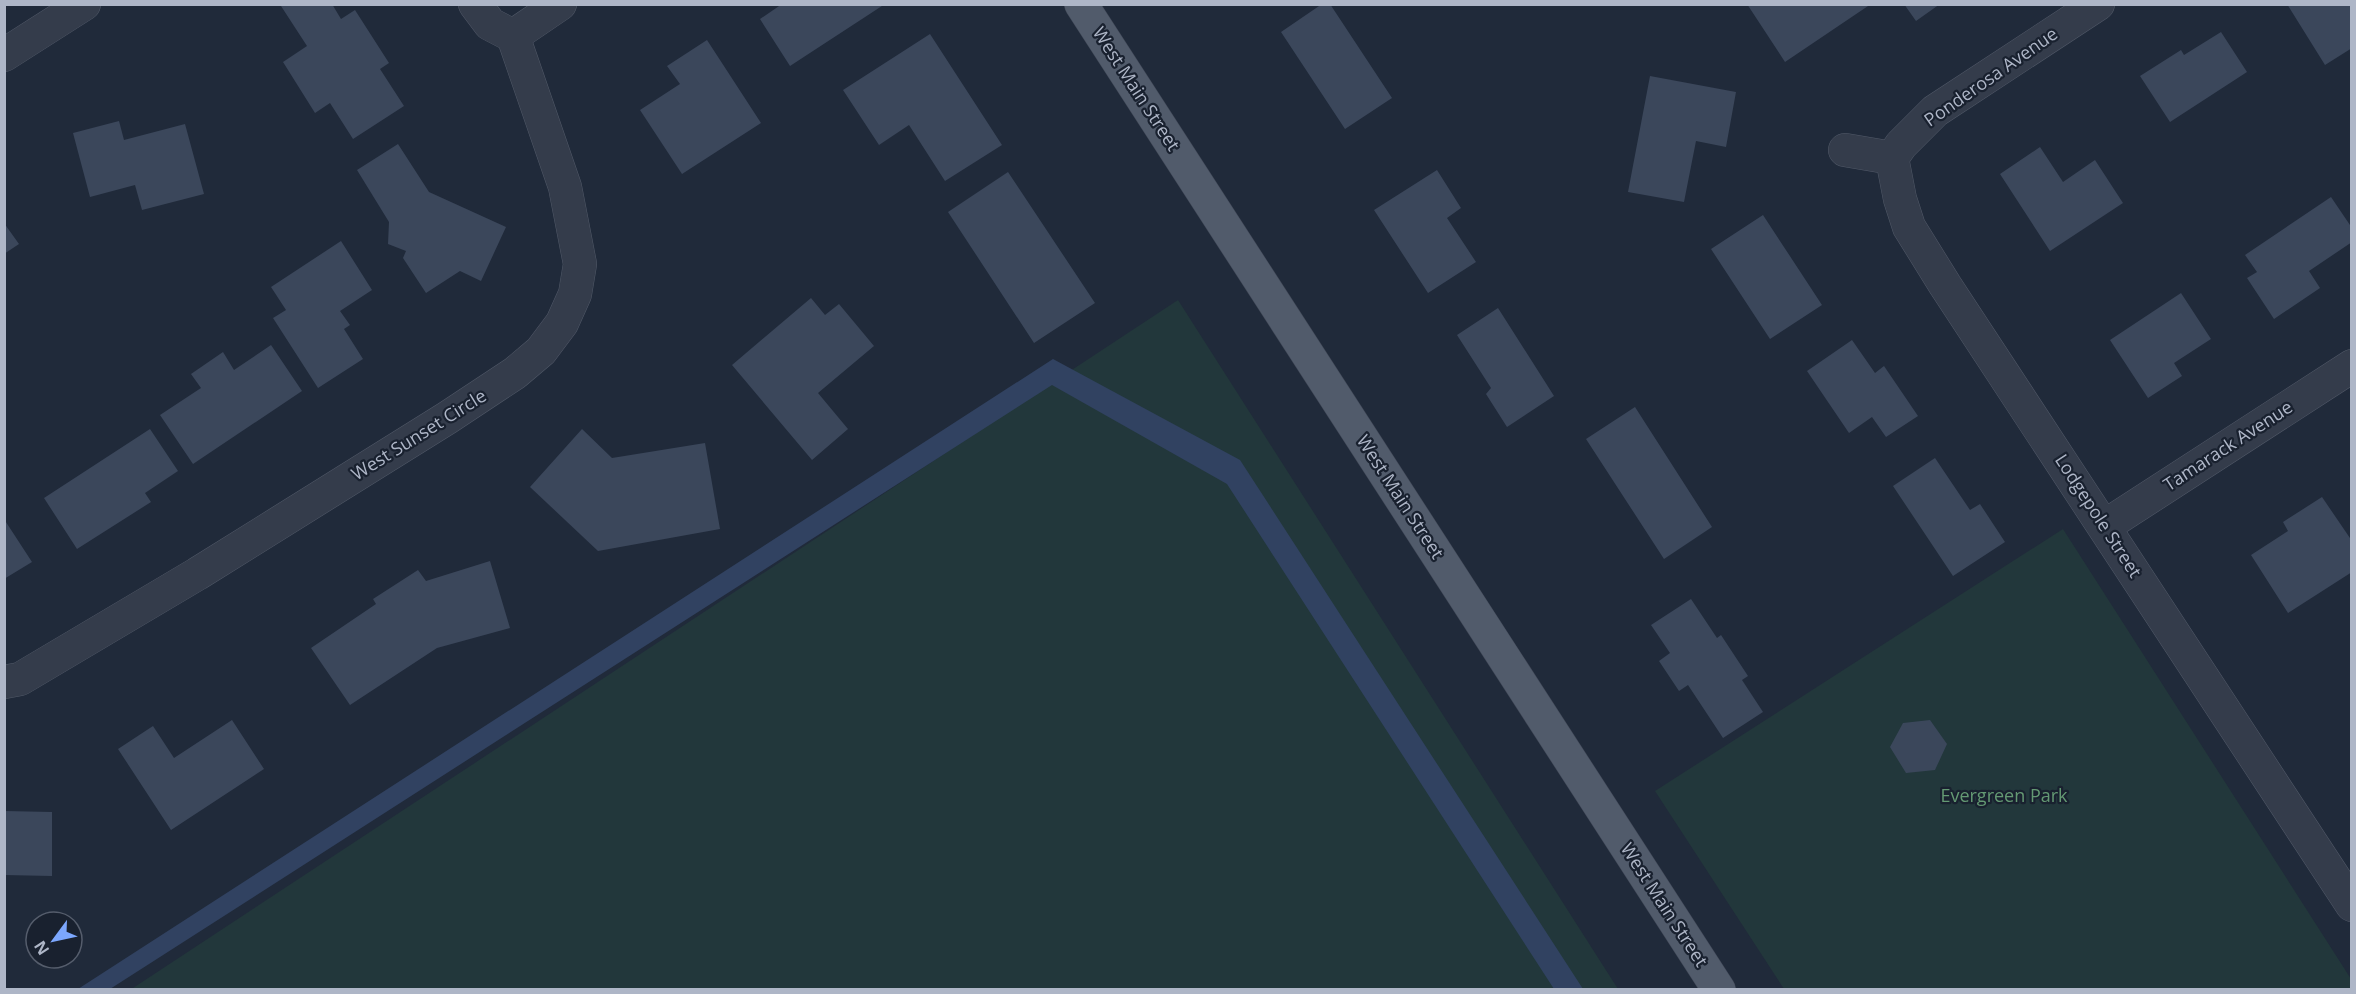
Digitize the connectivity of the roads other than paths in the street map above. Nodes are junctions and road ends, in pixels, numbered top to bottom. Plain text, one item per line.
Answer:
1 (84, 4) edge
2 (475, 4) edge
3 (560, 4) edge
4 (1081, 4) edge
5 (2098, 4) edge
6 (513, 36) junction
7 (4, 56) edge
8 (1845, 150) dead end
9 (1892, 158) junction
10 (2352, 366) edge
11 (2105, 526) junction
12 (4, 682) edge
13 (2351, 904) edge
14 (1719, 990) edge

1 - 7 street
2 - 6 street
3 - 6 street
4 - 14 main road, West Main Street
5 - 9 street, Ponderosa Avenue
6 - 12 street, West Sunset Circle
8 - 9 street
9 - 11 street, Lodgepole Street
10 - 11 street, Tamarack Avenue
11 - 13 street, Lodgepole Street

